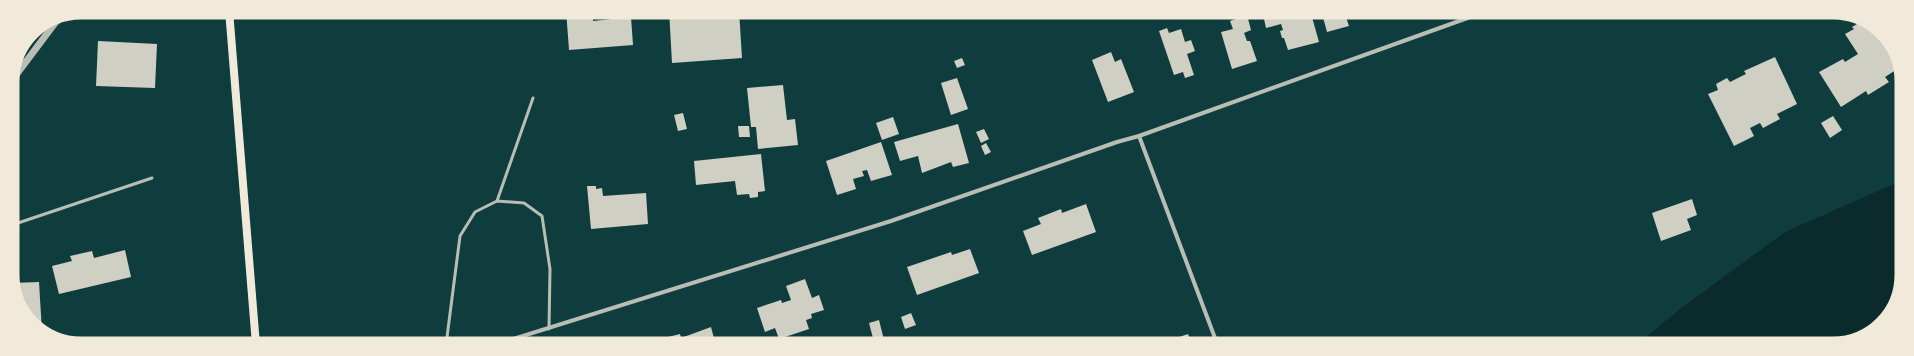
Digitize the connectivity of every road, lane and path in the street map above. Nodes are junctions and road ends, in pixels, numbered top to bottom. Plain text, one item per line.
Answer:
1 (230, 17) edge
2 (1468, 17) edge
3 (55, 23) edge
4 (18, 73) edge
5 (533, 98) dead end
6 (1139, 136) junction
7 (152, 178) dead end
8 (497, 201) junction
9 (17, 223) edge
10 (549, 329) junction
11 (256, 339) edge
12 (447, 339) edge
13 (517, 339) edge
14 (1215, 339) edge

1 - 11 main road
2 - 6 street
3 - 4 street
5 - 8 lane
6 - 10 street
6 - 14 street
7 - 9 lane
8 - 10 lane
8 - 12 lane
10 - 13 street

